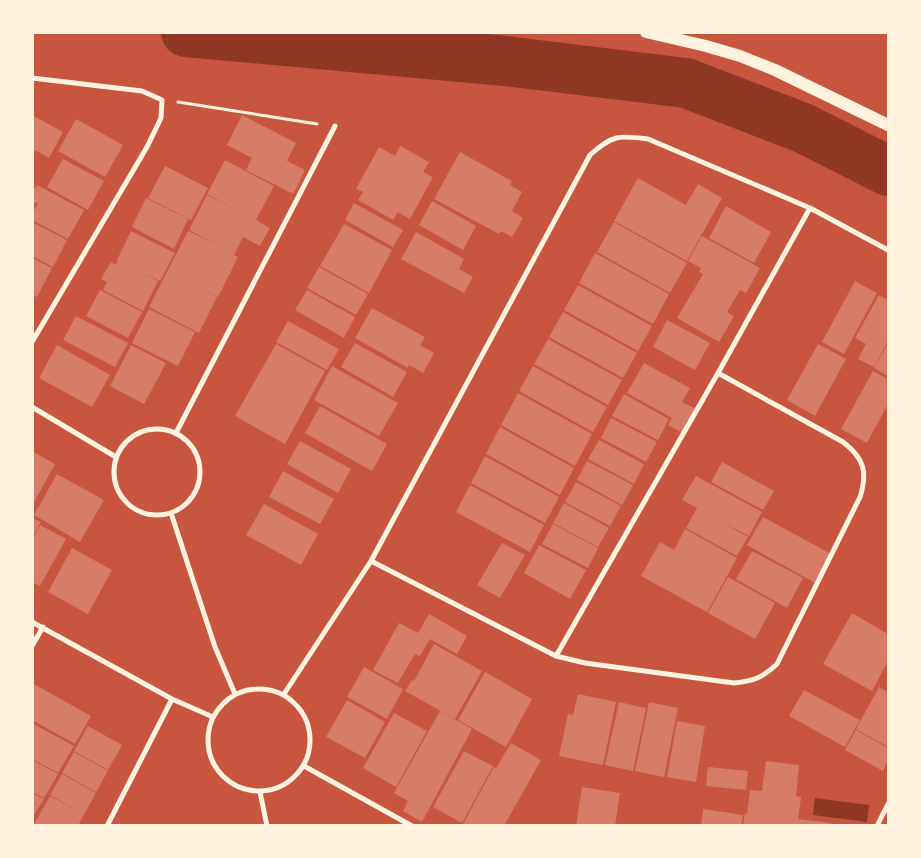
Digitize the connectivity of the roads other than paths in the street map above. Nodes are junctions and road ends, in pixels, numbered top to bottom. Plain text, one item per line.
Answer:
1 (646, 32) edge
2 (32, 78) edge
3 (888, 125) edge
4 (335, 126) road end
5 (810, 208) junction
6 (888, 250) edge
7 (32, 342) edge
8 (718, 373) junction
9 (32, 407) edge
10 (176, 433) junction
11 (116, 457) junction
12 (171, 513) junction
13 (370, 561) junction
14 (32, 622) edge
15 (43, 627) junction
16 (32, 646) edge
17 (556, 656) junction
18 (235, 694) junction
19 (284, 694) junction
20 (172, 699) junction
21 (213, 717) junction
22 (304, 766) junction
23 (260, 792) junction
24 (888, 804) edge
25 (107, 826) edge
26 (267, 826) edge
27 (412, 826) edge
28 (877, 826) edge

1 - 3 main road
2 - 7 street
4 - 10 street
5 - 6 street
5 - 8 street
5 - 13 street
8 - 17 street
8 - 17 street
9 - 11 street
10 - 11 street
10 - 12 street
11 - 12 street
12 - 18 street
13 - 17 street
13 - 19 street
14 - 15 street
15 - 16 street
15 - 20 street
18 - 19 street
18 - 21 street
19 - 22 street
20 - 21 street
20 - 25 street
21 - 23 street
22 - 23 street
22 - 27 street
23 - 26 street
24 - 28 street

